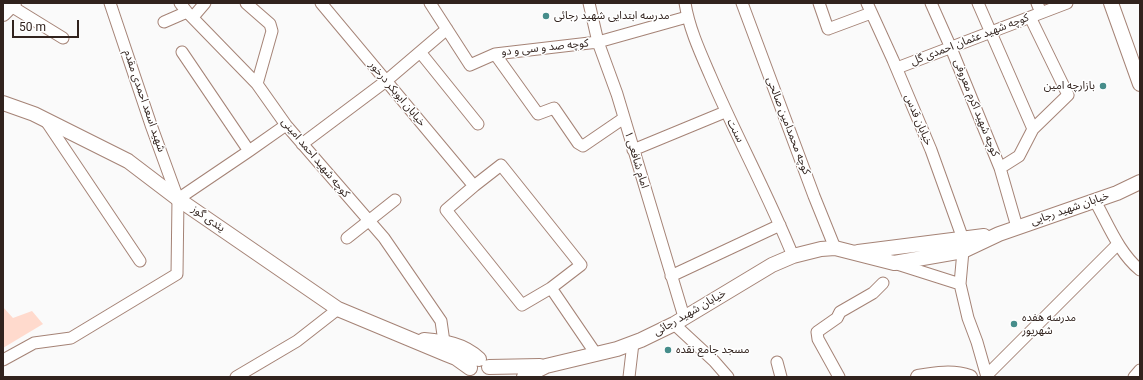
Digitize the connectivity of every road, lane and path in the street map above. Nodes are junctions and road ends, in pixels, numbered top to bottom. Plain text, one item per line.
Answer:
1 (110, 3) edge
2 (180, 3) edge
3 (205, 3) edge
4 (246, 3) edge
5 (321, 3) edge
6 (431, 3) edge
7 (589, 3) edge
8 (685, 3) edge
9 (742, 3) edge
10 (819, 3) edge
11 (931, 3) edge
12 (978, 3) edge
13 (1067, 3) edge
14 (1111, 3) edge
15 (9, 8) edge
16 (869, 8) edge
17 (1036, 11) edge
18 (190, 15) junction
19 (687, 17) junction
20 (164, 22) dead end
21 (447, 29) junction
22 (991, 32) junction
23 (63, 38) dead end
24 (598, 42) junction
25 (951, 48) junction
26 (182, 52) dead end
27 (420, 52) junction
28 (495, 54) junction
29 (896, 68) junction
30 (386, 81) junction
31 (257, 84) junction
32 (1140, 84) edge
33 (3, 103) edge
34 (725, 112) junction
35 (624, 118) junction
36 (46, 121) junction
37 (478, 124) dead end
38 (286, 125) junction
39 (1033, 129) junction
40 (302, 144) junction
41 (634, 150) junction
42 (249, 151) junction
43 (1000, 168) junction
44 (1140, 182) edge
45 (474, 186) junction
46 (178, 199) junction
47 (395, 200) dead end
48 (1095, 201) junction
49 (368, 221) junction
50 (780, 225) junction
51 (1017, 227) junction
52 (347, 238) dead end
53 (1118, 244) junction
54 (963, 245) junction
55 (893, 247) junction
56 (835, 248) junction
57 (852, 253) junction
58 (793, 256) junction
59 (140, 261) dead end
60 (894, 263) junction
61 (1140, 270) edge
62 (671, 276) junction
63 (882, 283) dead end
64 (960, 284) junction
65 (551, 288) junction
66 (338, 309) junction
67 (679, 320) junction
68 (410, 339) junction
69 (444, 342) junction
70 (633, 343) junction
71 (596, 354) junction
72 (3, 360) edge
73 (777, 362) dead end
74 (546, 366) junction
75 (482, 370) edge
76 (1140, 370) edge
77 (987, 376) edge
78 (236, 377) edge
79 (524, 377) edge
80 (629, 377) edge
81 (728, 377) edge
82 (781, 377) edge
83 (839, 377) edge
84 (918, 377) edge
85 (970, 377) edge
86 (1134, 377) edge

1 - 46 street, شهید اسعد احمدی مقدم
2 - 18 street, کوچه شهید احمد امینی
3 - 18 street
4 - 31 street
5 - 30 street, خیابان ابوبکر درخور
6 - 21 street
7 - 24 street, امام شافعی ۱
8 - 19 street, سنت
9 - 56 street, کوچه محمدامین صالحی
10 - 16 street
11 - 25 street, کوچه شهید اکرم معروفی
12 - 22 street
13 - 17 street, کوچه شهید عثمان احمدی گل
14 - 32 main road
15 - 23 street
16 - 29 street, خیابان قدس
17 - 22 street, کوچه شهید عثمان احمدی گل
17 - 39 street
18 - 20 street
18 - 31 street, کوچه شهید احمد امینی
19 - 24 street, کوچه صد و سی و دو
19 - 34 street, سنت
21 - 27 street
21 - 28 street, کوچه صد و سی و دو
22 - 25 street, کوچه شهید عثمان احمدی گل
22 - 39 street
24 - 28 street, کوچه صد و سی و دو
24 - 35 street, امام شافعی ۱
25 - 29 street, کوچه شهید عثمان احمدی گل
25 - 43 street, کوچه شهید اکرم معروفی
26 - 42 street
27 - 30 street
27 - 37 street
28 - 35 street
29 - 54 street, خیابان قدس
30 - 40 street
30 - 45 street, خیابان ابوبکر درخور
31 - 38 street, کوچه شهید احمد امینی
33 - 36 main road, یئدی گوز
34 - 41 street
34 - 50 street, سنت
35 - 41 street, امام شافعی ۱
36 - 46 main road, یئدی گوز
36 - 59 street
38 - 40 street, کوچه شهید احمد امینی
38 - 42 street
39 - 43 street
40 - 49 street, کوچه شهید احمد امینی
41 - 62 street, امام شافعی ۱
42 - 46 street
43 - 51 street, کوچه شهید اکرم معروفی
44 - 48 main road, خیابان شهید رجایی
45 - 65 street
45 - 65 street
46 - 66 main road, یئدی گوز
46 - 72 street
47 - 49 street
48 - 51 main road, خیابان شهید رجایی
48 - 53 street
49 - 52 street
49 - 69 street, کوچه شهید احمد امینی
50 - 58 street, سنت
50 - 62 street
51 - 54 main road, خیابان شهید رجایی
53 - 61 street
53 - 77 street
54 - 55 main road, خیابان شهید رجائی
54 - 60 main road, خیابان شهید رجائی
54 - 64 street
55 - 57 main road, خیابان شهید رجائی
55 - 60 main road
56 - 57 main road, خیابان شهید رجائی
56 - 58 main road, خیابان شهید رجائی
57 - 60 main road, خیابان شهید رجائی
58 - 67 main road, خیابان شهید رجائی
60 - 64 street
62 - 67 street, امام شافعی ۱
63 - 83 street
64 - 77 street
65 - 71 street
66 - 68 main road, یئدی گوز
66 - 78 street
67 - 70 main road, خیابان شهید رجائی
67 - 81 street
68 - 69 main road
68 - 75 main road, یئدی گوز
69 - 75 main road
70 - 71 main road, خیابان شهید رجائی
70 - 80 street
71 - 74 main road, خیابان شهید رجائی
73 - 82 street
74 - 75 main road
74 - 79 main road, خیابان شهید رجائی
76 - 86 street
84 - 85 main road

